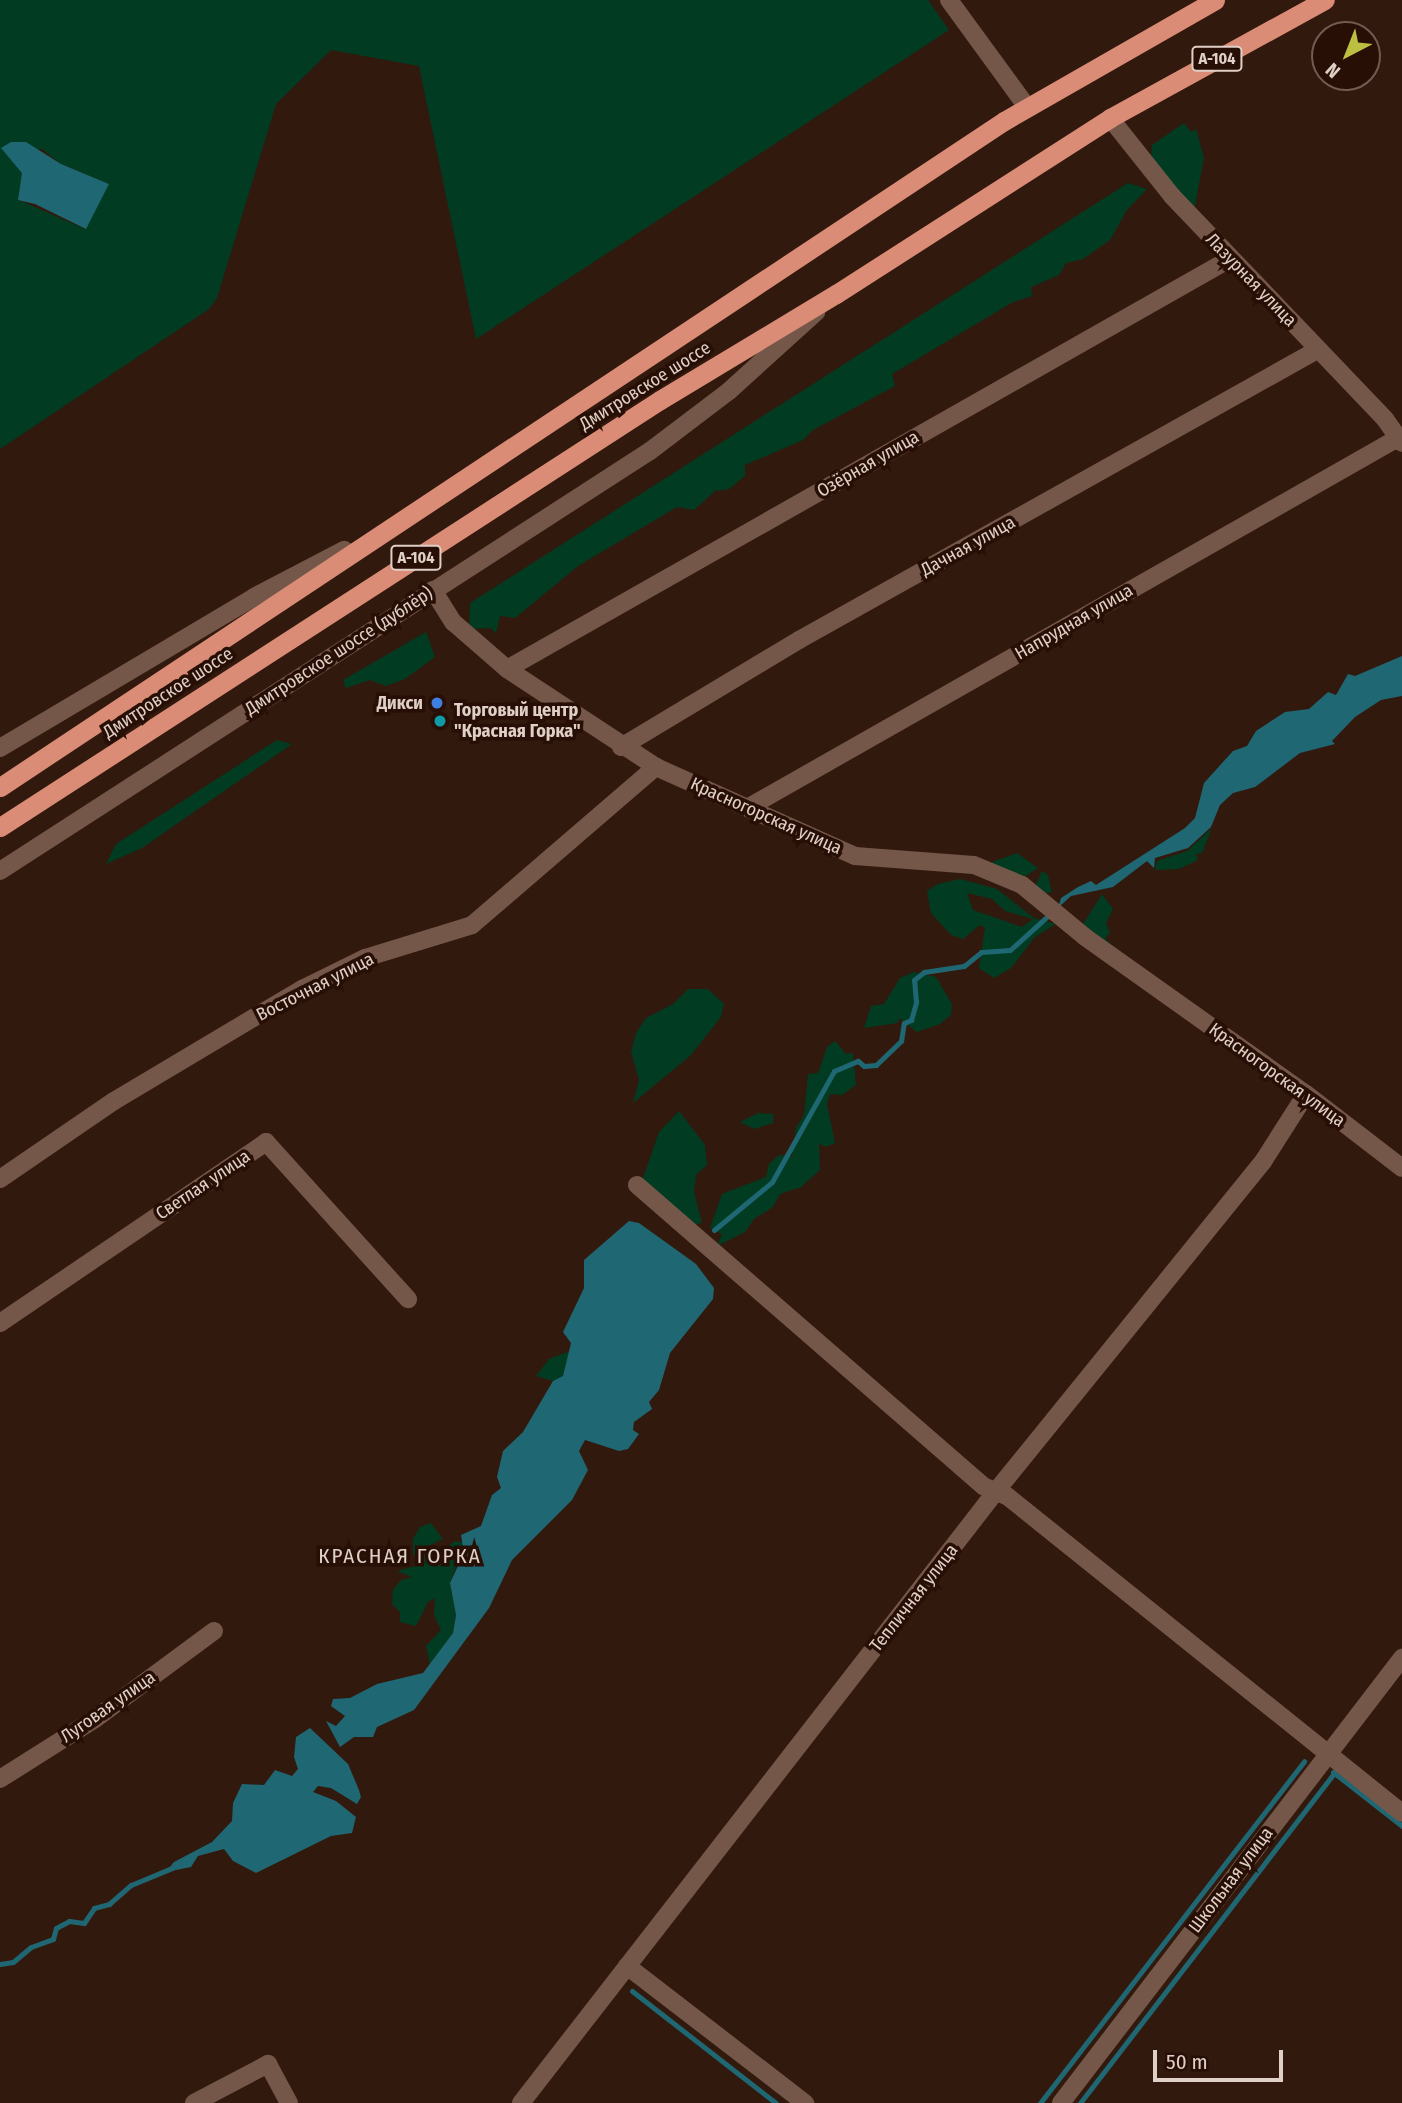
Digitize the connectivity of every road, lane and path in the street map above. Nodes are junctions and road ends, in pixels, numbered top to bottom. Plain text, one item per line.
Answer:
1 (949, 0) edge
2 (1215, 0) edge
3 (1325, 0) edge
4 (1027, 107) junction
5 (1110, 118) junction
6 (1230, 259) junction
7 (836, 294) junction
8 (1317, 350) junction
9 (1400, 440) edge
10 (397, 522) junction
11 (433, 590) junction
12 (507, 669) junction
13 (621, 747) junction
14 (0, 748) edge
15 (656, 767) junction
16 (0, 788) edge
17 (749, 807) junction
18 (0, 827) edge
19 (0, 871) edge
20 (1306, 1094) junction
21 (1402, 1168) edge
22 (0, 1179) edge
23 (637, 1185) dead end
24 (408, 1299) dead end
25 (0, 1323) edge
26 (998, 1490) junction
27 (214, 1631) dead end
28 (1402, 1658) edge
29 (1327, 1755) junction
30 (0, 1779) edge
31 (1402, 1813) edge
32 (627, 1966) junction
33 (194, 2103) edge
34 (289, 2103) edge
35 (522, 2103) edge
36 (805, 2103) edge
37 (1061, 2103) edge

1 - 4 street
2 - 4 highway, Дмитровское шоссе / А-104
3 - 5 highway, Дмитровское шоссе / А-104
4 - 10 highway, Дмитровское шоссе / А-104
5 - 6 street, Лазурная улица
5 - 7 highway, Дмитровское шоссе / А-104
6 - 8 street, Лазурная улица
6 - 12 street, Озёрная улица
7 - 11 street, Дмитровское шоссе (дублёр)
7 - 18 highway, Дмитровское шоссе / А-104
8 - 9 street, Лазурная улица
8 - 13 street, Дачная улица
9 - 17 street, Напрудная улица
10 - 14 street
10 - 16 highway, Дмитровское шоссе / А-104
11 - 12 street, Красногорская улица
11 - 19 street, Дмитровское шоссе (дублёр)
12 - 13 street, Красногорская улица
13 - 15 street, Красногорская улица
15 - 17 street, Красногорская улица
15 - 22 street, Восточная улица
17 - 20 street, Красногорская улица
20 - 21 street, Красногорская улица
20 - 26 street, Тепличная улица
23 - 26 street
24 - 25 street, Светлая улица
26 - 29 street
26 - 32 street, Тепличная улица
27 - 30 street, Луговая улица
28 - 29 street, Школьная улица
29 - 31 street
29 - 37 street, Школьная улица
32 - 35 street, Тепличная улица
32 - 36 street
33 - 34 street

